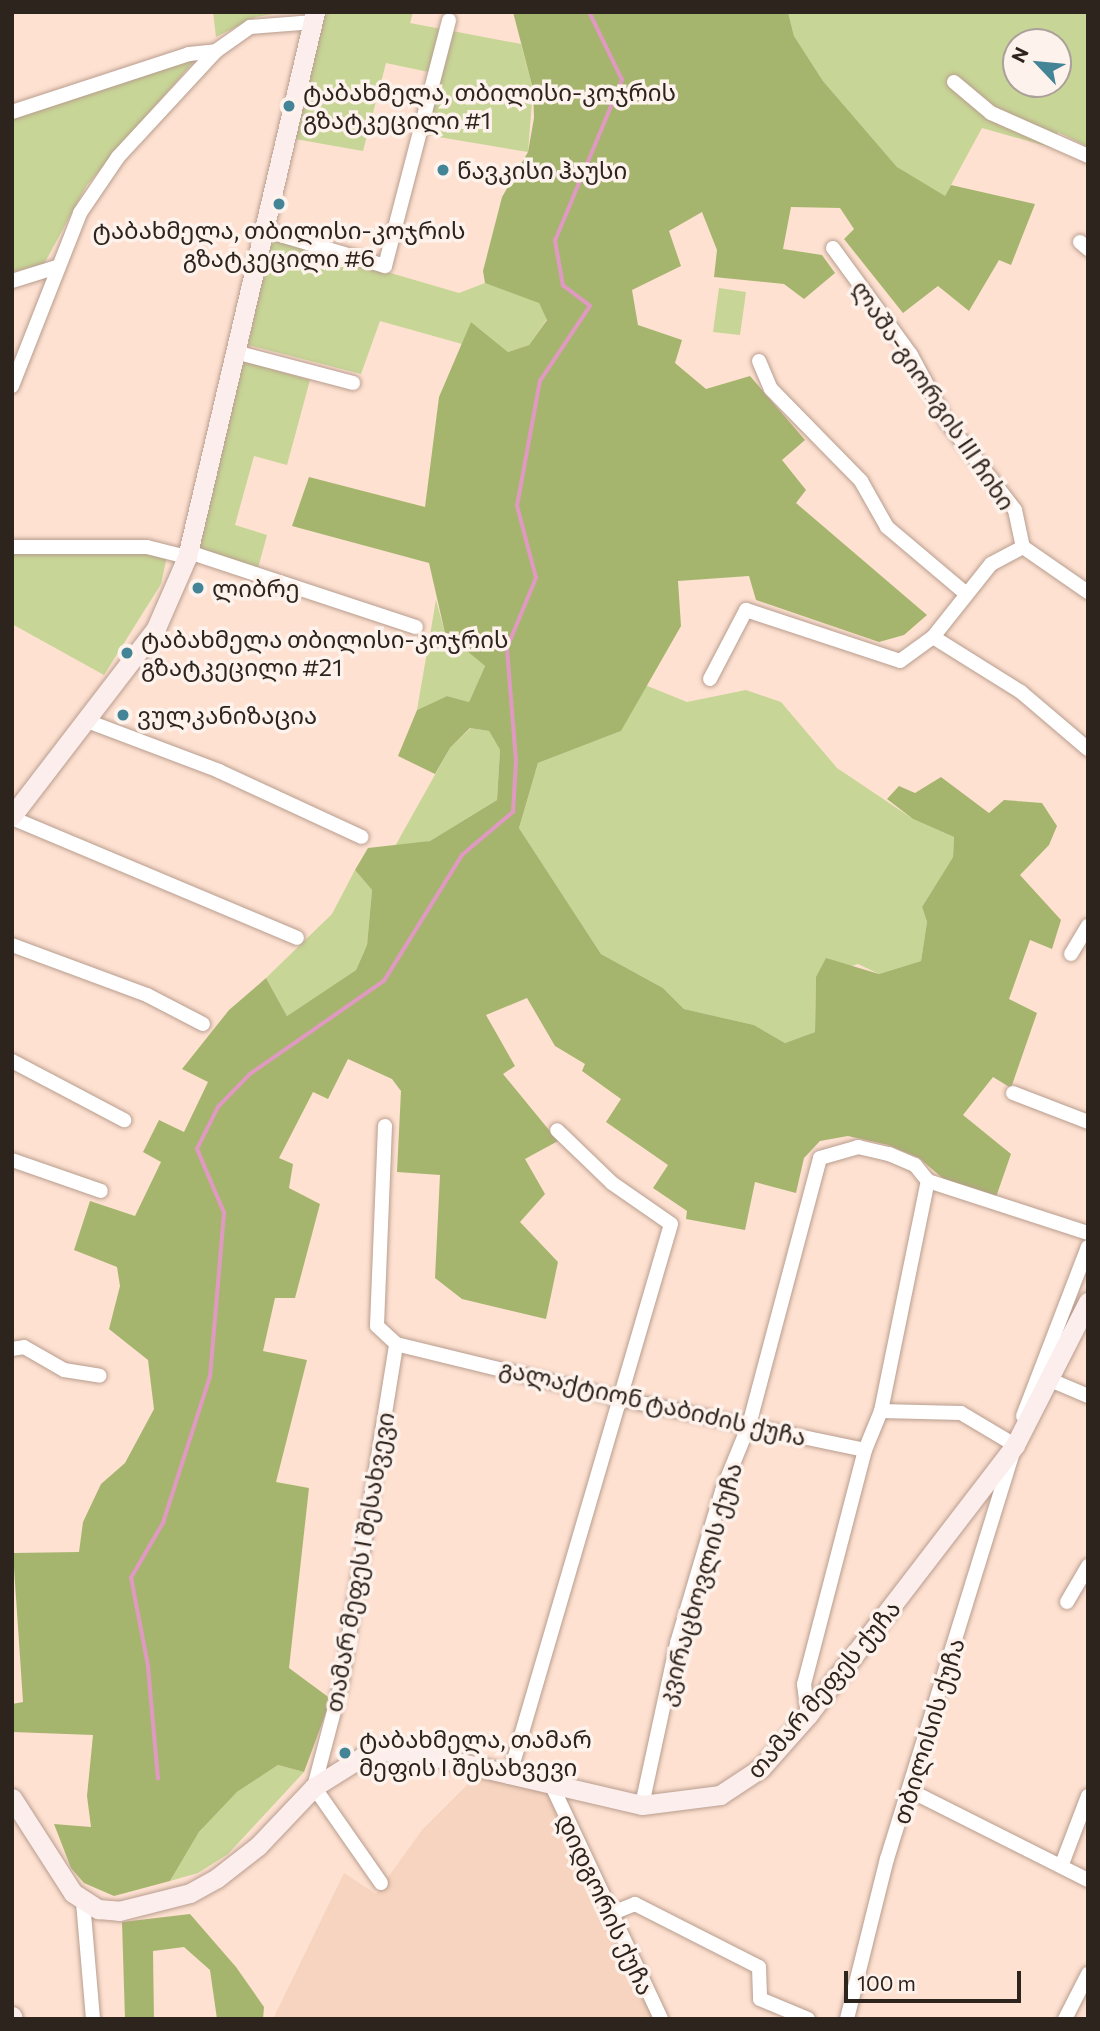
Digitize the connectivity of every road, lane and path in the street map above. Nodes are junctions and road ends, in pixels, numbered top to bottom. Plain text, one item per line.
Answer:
1 (314, 17) edge
2 (449, 20) dead end
3 (216, 51) junction
4 (954, 82) dead end
5 (12, 112) edge
6 (1088, 156) edge
7 (267, 231) junction
8 (833, 248) dead end
9 (57, 267) junction
10 (12, 281) edge
11 (239, 353) junction
12 (759, 361) dead end
13 (353, 383) dead end
14 (12, 386) edge
15 (12, 547) edge
16 (1023, 547) junction
17 (188, 555) junction
18 (964, 592) junction
19 (1088, 592) edge
20 (416, 627) dead end
21 (933, 637) junction
22 (710, 679) dead end
23 (87, 721) junction
24 (1088, 749) edge
25 (12, 817) edge
26 (362, 837) dead end
27 (1088, 926) edge
28 (297, 939) dead end
29 (12, 945) edge
30 (1071, 954) dead end
31 (203, 1024) dead end
32 (12, 1061) edge
33 (1013, 1093) dead end
34 (124, 1120) dead end
35 (1088, 1122) edge
36 (385, 1126) dead end
37 (557, 1130) dead end
38 (12, 1160) edge
39 (928, 1181) junction
40 (101, 1191) dead end
41 (1088, 1233) edge
42 (1088, 1247) edge
43 (1088, 1302) edge
44 (397, 1344) junction
45 (12, 1349) edge
46 (100, 1376) dead end
47 (1048, 1379) junction
48 (1088, 1396) edge
49 (621, 1399) junction
50 (881, 1411) junction
51 (749, 1425) junction
52 (1015, 1445) junction
53 (865, 1450) junction
54 (1088, 1566) edge
55 (1067, 1602) dead end
56 (808, 1715) junction
57 (509, 1777) junction
58 (314, 1787) junction
59 (553, 1788) junction
60 (911, 1791) junction
61 (1088, 1796) edge
62 (12, 1798) edge
63 (642, 1805) junction
64 (1062, 1864) junction
65 (1088, 1880) edge
66 (381, 1882) dead end
67 (83, 1902) junction
68 (610, 1914) junction
69 (1088, 1974) edge
70 (93, 2019) edge
71 (661, 2019) edge
72 (808, 2019) edge
73 (847, 2019) edge
74 (1065, 2019) edge

1 - 3 street
1 - 7 street
2 - 7 street
3 - 5 street
3 - 9 street
4 - 6 street
7 - 11 street
8 - 16 street, ლაშა-გიორგის III ჩიხი
9 - 10 street
9 - 14 street
11 - 13 street
11 - 17 street
12 - 18 street
15 - 17 street
16 - 18 street
16 - 19 street
17 - 20 street
17 - 23 street
18 - 21 street
21 - 22 street
21 - 24 street
23 - 25 street
23 - 26 street
25 - 28 street
27 - 30 street
29 - 31 street
32 - 34 street
33 - 35 street
36 - 44 street
37 - 49 street
38 - 40 street
39 - 41 street, კვირაცხოვლის ქუჩა
39 - 50 street
39 - 51 street, კვირაცხოვლის ქუჩა
42 - 52 street, თბილისის ქუჩა
43 - 47 street, თამარ მეფეს ქუჩა
44 - 49 street, გალაქტიონ ტაბიძის ქუჩა
44 - 58 street, თამარ მეფეს I შესახვევი
45 - 46 street
47 - 48 street
47 - 52 street, თამარ მეფეს ქუჩა
49 - 51 street, გალაქტიონ ტაბიძის ქუჩა
49 - 57 street
50 - 52 street
50 - 53 street
51 - 53 street, გალაქტიონ ტაბიძის ქუჩა
51 - 63 street, კვირაცხოვლის ქუჩა
52 - 56 street, თამარ მეფეს ქუჩა
52 - 60 street, თბილისის ქუჩა
53 - 56 street
54 - 55 street
56 - 63 street, თამარ მეფეს ქუჩა
57 - 58 street, თამარ მეფეს ქუჩა
57 - 59 street, თამარ მეფეს ქუჩა
58 - 66 street
58 - 67 street, თამარ მეფეს ქუჩა
59 - 63 street, თამარ მეფეს ქუჩა
59 - 68 street, დიდგორის ქუჩა
60 - 64 street
60 - 73 street, თბილისის ქუჩა
61 - 64 street
62 - 67 street
64 - 65 street
67 - 70 street
68 - 71 street, დიდგორის ქუჩა
68 - 72 street
69 - 74 street

